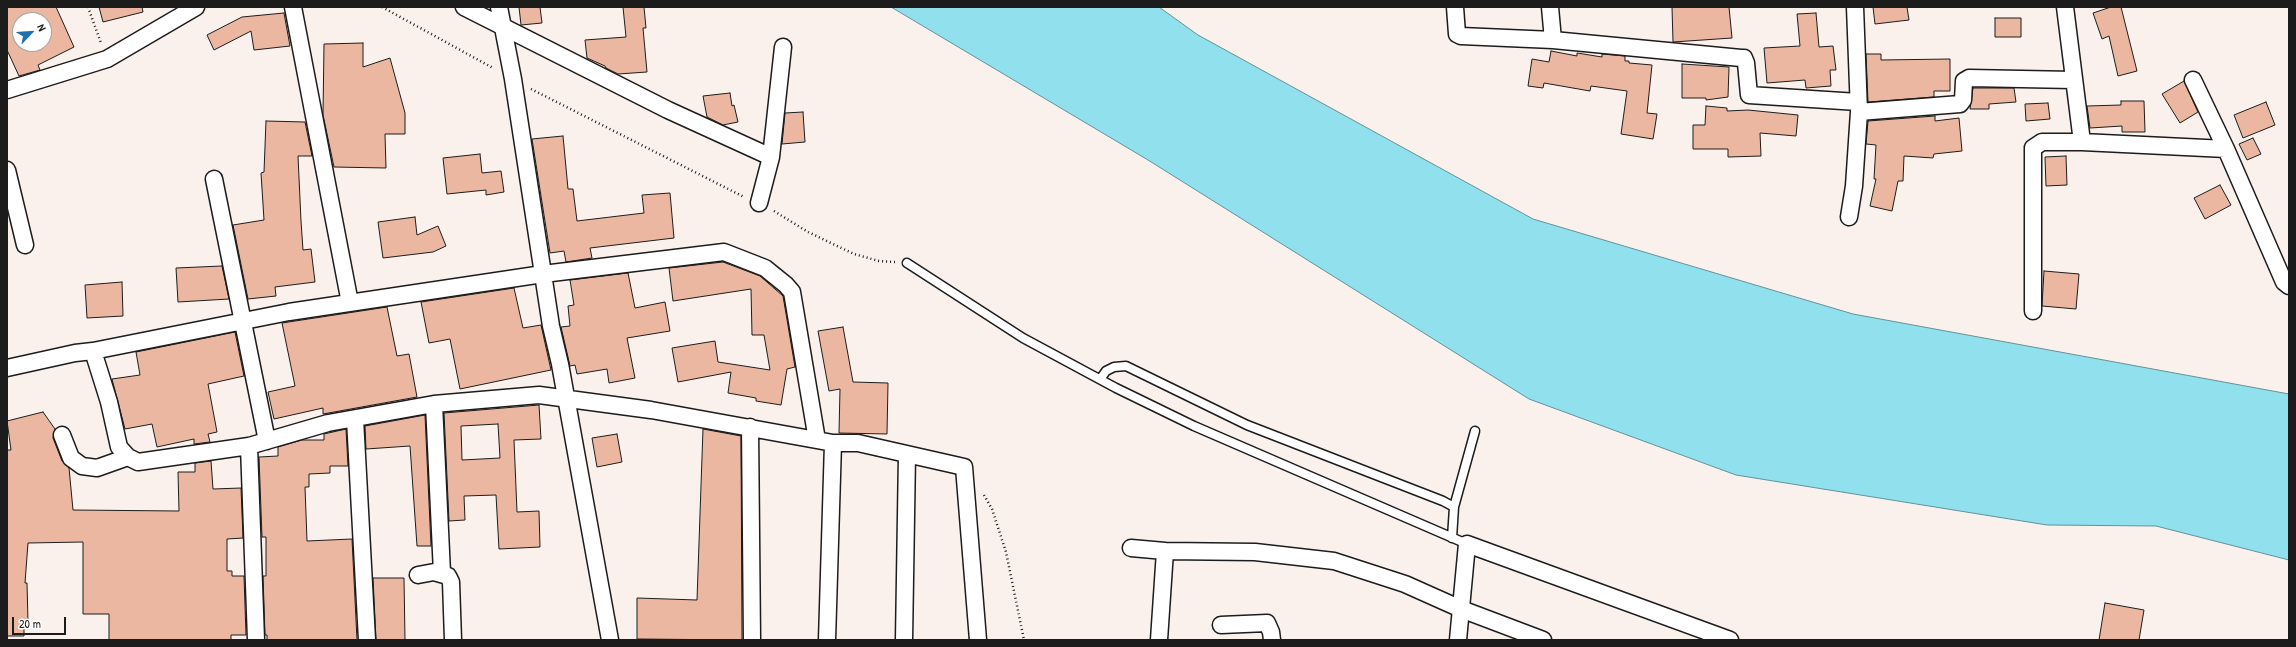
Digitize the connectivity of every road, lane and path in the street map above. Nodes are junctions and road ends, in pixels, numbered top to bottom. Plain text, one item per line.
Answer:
1 (88, 7) edge
2 (196, 7) edge
3 (293, 7) edge
4 (382, 7) edge
5 (464, 7) edge
6 (499, 7) edge
7 (1455, 7) edge
8 (1550, 7) edge
9 (1855, 7) edge
10 (2065, 7) edge
11 (502, 25) junction
12 (1554, 40) junction
13 (783, 47) dead end
14 (107, 59) junction
15 (513, 79) junction
16 (2073, 80) junction
17 (2193, 80) dead end
18 (7, 90) edge
19 (1859, 107) junction
20 (2082, 142) junction
21 (2226, 149) junction
22 (771, 157) junction
23 (7, 170) edge
24 (214, 180) dead end
25 (759, 203) junction
26 (1849, 217) dead end
27 (25, 245) dead end
28 (907, 263) joint
29 (543, 274) junction
30 (2289, 286) edge
31 (350, 303) junction
32 (2033, 311) dead end
33 (241, 322) junction
34 (93, 351) junction
35 (7, 368) edge
36 (1101, 378) junction
37 (567, 398) junction
38 (434, 404) junction
39 (355, 419) junction
40 (750, 427) junction
41 (1475, 431) dead end
42 (62, 435) dead end
43 (817, 440) junction
44 (267, 441) junction
45 (833, 443) junction
46 (249, 446) junction
47 (907, 454) junction
48 (128, 457) junction
49 (982, 491) dead end
50 (1454, 507) junction
51 (1459, 541) junction
52 (1131, 548) dead end
53 (1165, 551) junction
54 (442, 573) junction
55 (418, 575) dead end
56 (1461, 609) junction
57 (1221, 625) dead end
58 (256, 640) edge
59 (366, 640) edge
60 (453, 640) edge
61 (610, 640) edge
62 (752, 640) edge
63 (827, 640) edge
64 (904, 640) edge
65 (978, 640) edge
66 (1024, 640) edge
67 (1160, 640) edge
68 (1272, 640) edge
69 (1458, 640) edge
70 (1543, 640) edge
71 (1730, 640) edge

1 - 14 path
2 - 14 street
3 - 31 street
4 - 15 path
5 - 11 street
6 - 11 street
7 - 12 street
8 - 12 street
9 - 19 street
10 - 16 street
11 - 15 street
11 - 22 street
12 - 19 street
13 - 22 street
14 - 18 street
15 - 25 path
15 - 29 street
16 - 19 street
16 - 20 street
17 - 21 street
19 - 26 street
20 - 21 street
20 - 32 street
21 - 30 street
22 - 25 street
23 - 27 street
24 - 33 street
25 - 28 path
28 - 36 lane
29 - 31 street
29 - 37 street
29 - 43 street
31 - 33 street
33 - 34 street
33 - 44 street
34 - 35 street
34 - 48 street
36 - 50 lane
36 - 51 lane
37 - 38 street
37 - 40 street
37 - 61 street
38 - 39 street
38 - 54 street
39 - 44 street
39 - 59 street
40 - 43 street
40 - 62 street
41 - 50 lane
42 - 48 street
43 - 45 street
44 - 46 street
45 - 47 street
45 - 63 street
46 - 48 street
46 - 58 street
47 - 64 street
47 - 65 street
49 - 66 path
50 - 51 lane
51 - 56 street
51 - 71 street
52 - 53 street
53 - 56 street
53 - 67 street
54 - 55 street
54 - 60 street
56 - 69 street
56 - 70 street
57 - 68 street

